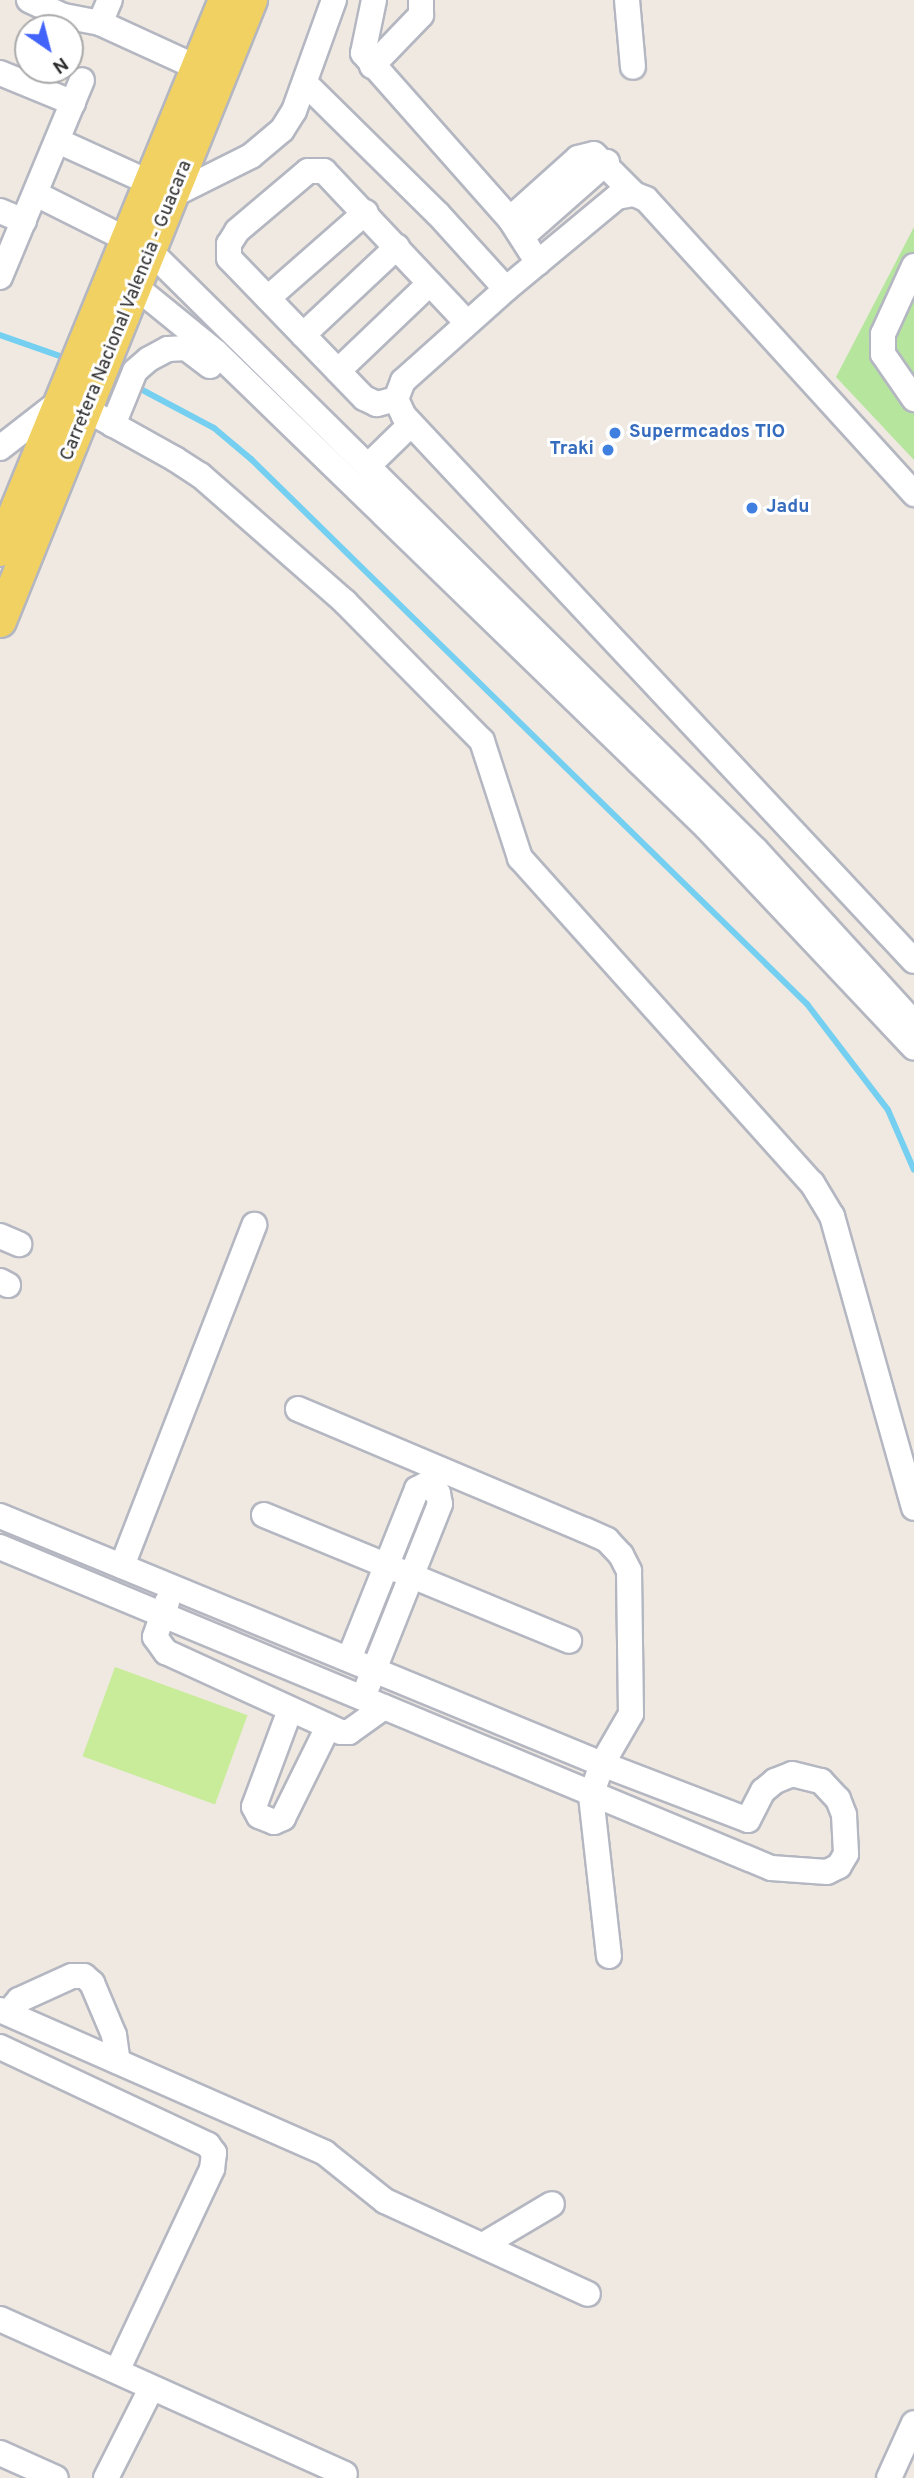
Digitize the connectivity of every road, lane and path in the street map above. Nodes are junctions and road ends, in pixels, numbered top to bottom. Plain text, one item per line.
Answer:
1 (29, 0) edge
2 (110, 0) edge
3 (225, 0) edge
4 (251, 0) edge
5 (334, 0) edge
6 (374, 0) edge
7 (421, 0) edge
8 (627, 0) edge
9 (100, 23) junction
10 (372, 66) junction
11 (196, 68) junction
12 (633, 68) dead end
13 (0, 73) edge
14 (80, 84) edge
15 (306, 84) junction
16 (73, 103) junction
17 (58, 141) junction
18 (163, 188) junction
19 (36, 194) junction
20 (634, 194) junction
21 (0, 211) edge
22 (366, 212) junction
23 (24, 221) junction
24 (517, 228) junction
25 (139, 244) junction
26 (397, 247) junction
27 (538, 263) junction
28 (914, 266) edge
29 (0, 277) edge
30 (430, 283) junction
31 (136, 287) junction
32 (506, 289) junction
33 (268, 298) junction
34 (467, 323) junction
35 (303, 335) junction
36 (338, 372) junction
37 (239, 374) junction
38 (97, 386) junction
39 (396, 399) junction
40 (914, 399) edge
41 (411, 424) junction
42 (0, 448) edge
43 (370, 464) junction
44 (914, 494) edge
45 (0, 550) edge
46 (0, 621) edge
47 (914, 961) edge
48 (914, 1023) edge
49 (914, 1048) edge
50 (254, 1225) dead end
51 (298, 1409) dead end
52 (914, 1508) edge
53 (264, 1515) dead end
54 (0, 1516) edge
55 (0, 1547) edge
56 (122, 1566) junction
57 (386, 1567) junction
58 (412, 1576) junction
59 (173, 1589) junction
60 (160, 1615) junction
61 (569, 1641) dead end
62 (349, 1659) junction
63 (374, 1670) junction
64 (373, 1703) junction
65 (290, 1710) junction
66 (328, 1727) junction
67 (602, 1764) junction
68 (591, 1796) junction
69 (609, 1956) dead end
70 (4, 2012) edge
71 (0, 2047) edge
72 (118, 2062) junction
73 (552, 2204) dead end
74 (483, 2245) junction
75 (588, 2294) dead end
76 (0, 2319) edge
77 (117, 2371) junction
78 (151, 2389) junction
79 (914, 2423) edge
80 (0, 2453) edge
81 (345, 2474) dead end
82 (56, 2478) edge
83 (106, 2478) edge
84 (890, 2478) edge

1 - 9 street
2 - 9 street
3 - 11 main road, Carretera Nacional Valencia - Guacara
4 - 18 main road, Carretera Nacional Valencia - Guacara
5 - 15 street
6 - 10 street
7 - 10 street
8 - 12 street
9 - 11 street
10 - 24 street
11 - 18 main road, Carretera Nacional Valencia - Guacara
13 - 16 street
14 - 16 street
15 - 18 street
15 - 32 street
16 - 17 street
17 - 18 street
17 - 19 street
18 - 25 main road, Carretera Nacional Valencia - Guacara
19 - 23 street
19 - 25 street
20 - 24 street
20 - 27 street
20 - 44 street
21 - 23 street
22 - 26 street
22 - 33 street
22 - 33 street
23 - 29 street
24 - 27 street
25 - 31 main road, Carretera Nacional Valencia - Guacara
25 - 38 main road, Carretera Nacional Valencia - Guacara
25 - 43 street
26 - 30 street
26 - 35 street
27 - 32 street
28 - 40 street
30 - 34 street
30 - 36 street
31 - 37 street
31 - 38 main road, Carretera Nacional Valencia - Guacara
32 - 34 street
33 - 35 street
34 - 39 street
35 - 36 street
36 - 39 street
37 - 38 street
37 - 49 street
38 - 42 street
38 - 45 main road, Carretera Nacional Valencia - Guacara
38 - 46 main road, Carretera Nacional Valencia - Guacara
38 - 52 street
39 - 41 street
41 - 43 street
41 - 47 street
43 - 48 street
50 - 56 street
51 - 67 street
53 - 57 street
54 - 56 street
55 - 60 street
56 - 59 street
57 - 58 street
57 - 58 street
57 - 62 street
58 - 61 street
58 - 63 street
59 - 60 street
59 - 62 street
60 - 64 street
60 - 65 street
62 - 63 street
63 - 64 street
63 - 67 street
64 - 66 street
64 - 68 street
65 - 66 street
65 - 66 street
67 - 68 street
67 - 68 street
68 - 69 street
70 - 72 street
70 - 72 street
71 - 77 street
72 - 74 street
73 - 74 street
74 - 75 street
76 - 77 street
77 - 78 street
78 - 81 street
78 - 83 street
79 - 84 street
80 - 82 street

